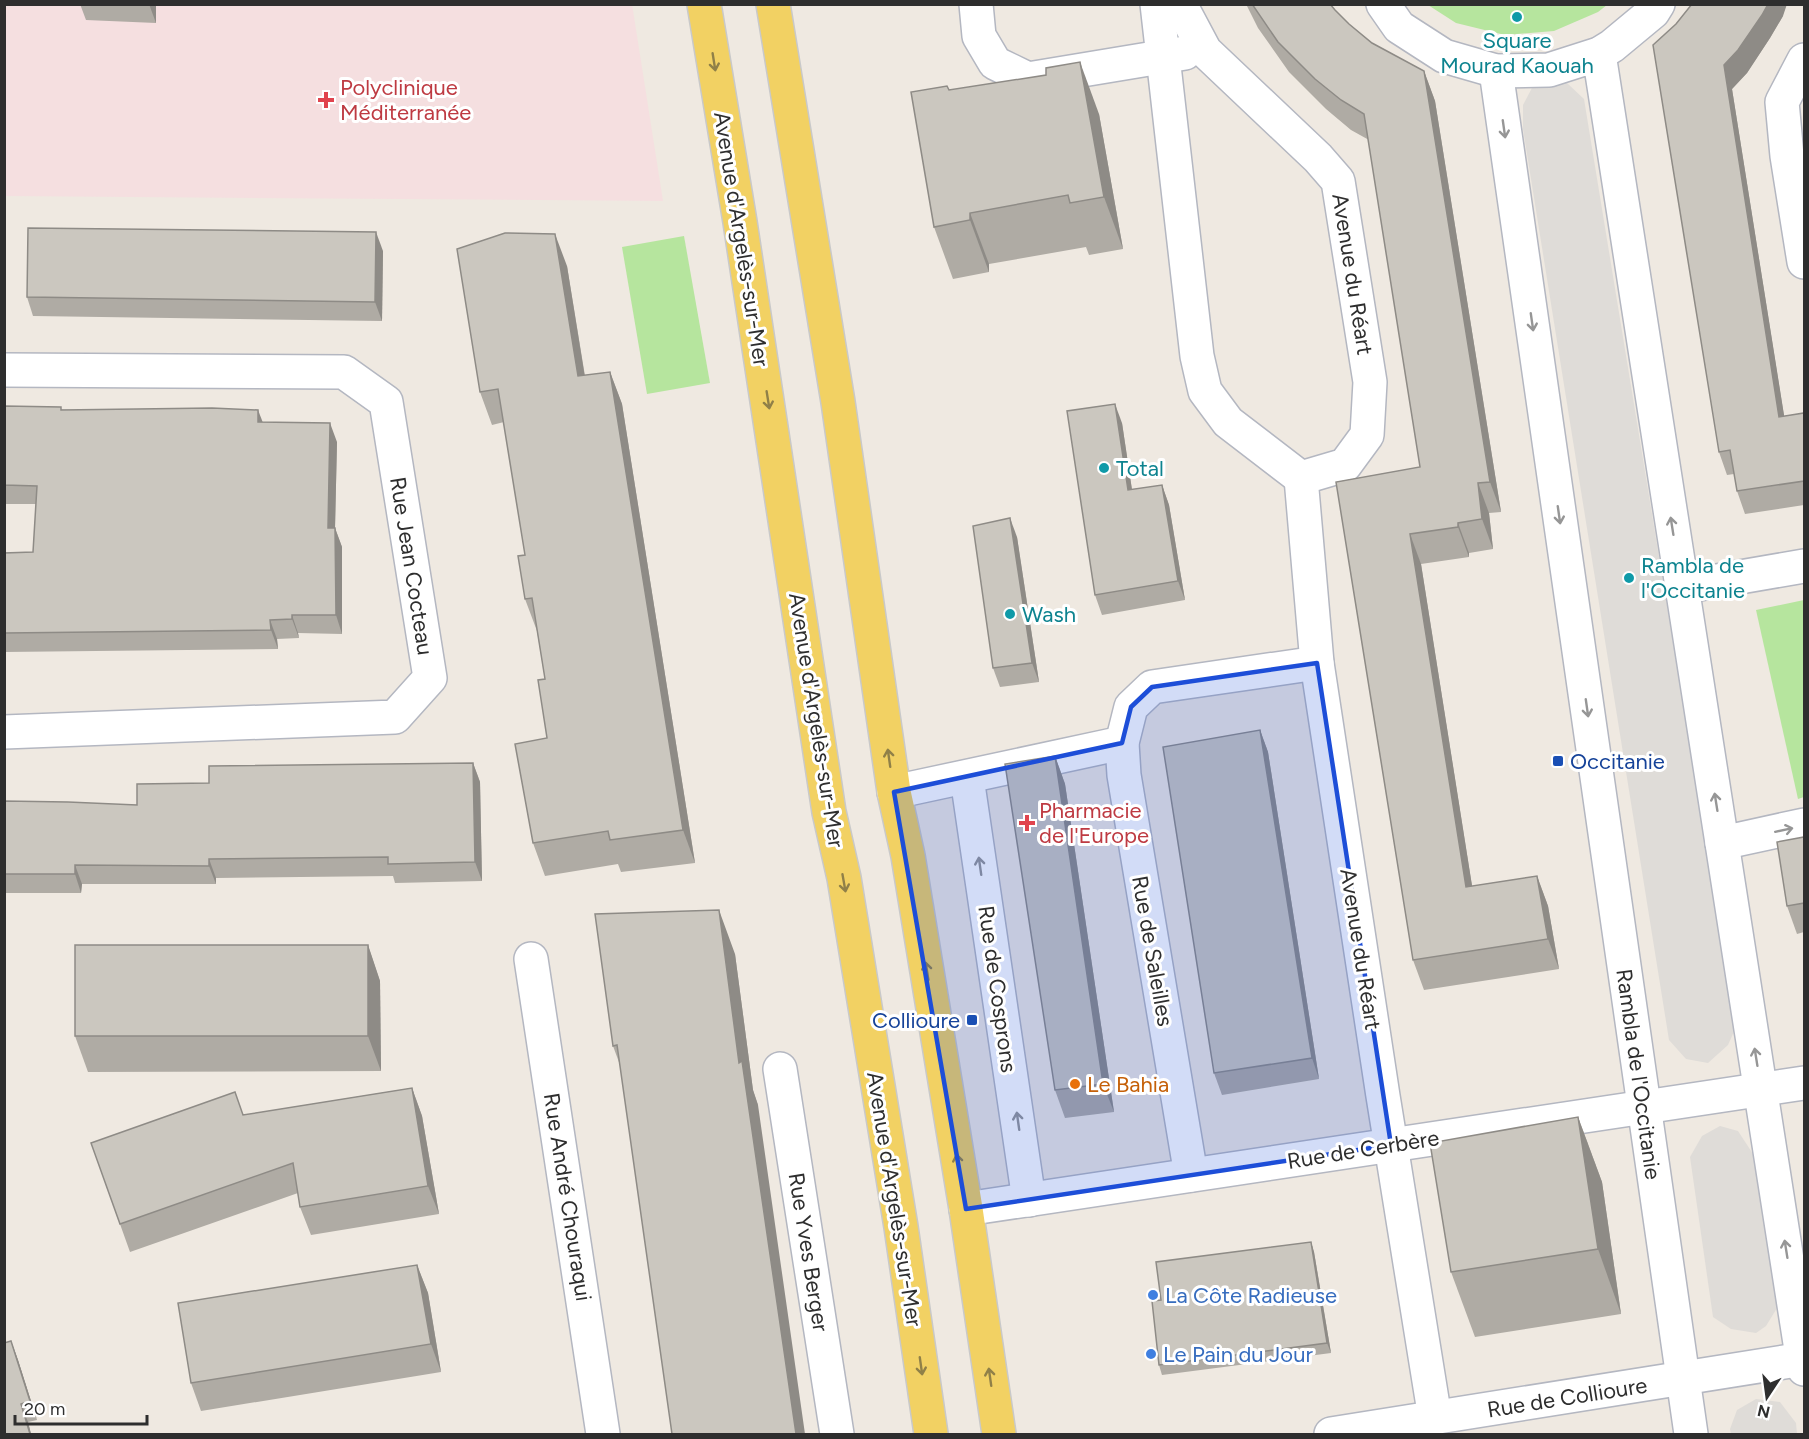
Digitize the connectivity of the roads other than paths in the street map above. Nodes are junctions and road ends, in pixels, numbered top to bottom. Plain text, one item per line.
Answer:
1 (704, 4) edge
2 (773, 4) edge
3 (976, 4) edge
4 (1156, 4) edge
5 (1180, 4) edge
6 (1383, 4) edge
7 (1658, 4) edge
8 (1205, 51) junction
9 (1599, 54) junction
10 (1163, 56) junction
11 (1804, 60) edge
12 (1496, 71) junction
13 (1804, 262) edge
14 (4, 370) edge
15 (1301, 478) junction
16 (1804, 567) edge
17 (1682, 587) junction
18 (1317, 663) junction
19 (4, 732) edge
20 (1122, 743) junction
21 (967, 778) junction
22 (894, 792) junction
23 (1804, 825) edge
24 (1722, 843) junction
25 (531, 959) dead end
26 (780, 1069) dead end
27 (1804, 1083) edge
28 (1761, 1089) junction
29 (1644, 1107) junction
30 (1391, 1145) junction
31 (1191, 1175) junction
32 (1029, 1200) junction
33 (966, 1209) junction
34 (1799, 1293) edge
35 (1804, 1364) edge
36 (1683, 1378) junction
37 (1435, 1418) junction
38 (603, 1434) edge
39 (837, 1434) edge
40 (931, 1434) edge
41 (999, 1434) edge
42 (1331, 1434) edge
43 (1691, 1434) edge

1 -> 40 main road, Avenue d'Argelès-sur-Mer
22 -> 2 main road
3 - 10 street
4 - 10 street
5 - 8 street, Avenue du Réart
6 - 12 street
7 - 9 street
8 - 10 street
8 - 15 street, Avenue du Réart
9 - 12 street
17 -> 9 street
10 - 15 street
11 - 13 street
12 -> 29 street, Rambla de l'Occitanie
14 - 19 street, Rue Jean Cocteau
15 - 18 street, Avenue du Réart
16 - 17 street
24 -> 17 street
18 - 20 street, Rue de Saleilles
18 - 30 street, Avenue du Réart
20 - 21 street
20 - 31 street, Rue de Saleilles
21 - 22 street
32 -> 21 street, Rue de Cosprons
33 -> 22 main road
24 -> 23 street
28 -> 24 street
25 - 38 street, Rue André Chouraqui
26 - 39 street, Rue Yves Berger
27 - 28 street, Rue de Cerbère
28 - 29 street, Rue de Cerbère
34 -> 28 street
29 - 30 street, Rue de Cerbère
29 - 36 street, Rambla de l'Occitanie
30 - 31 street, Rue de Cerbère
30 - 37 street, Avenue du Réart
31 - 32 street, Rue de Cerbère
32 - 33 street, Rue de Cerbère
41 -> 33 main road
34 - 35 street
35 - 36 street, Rue de Collioure
36 - 37 street, Rue de Collioure
36 - 43 street, Rambla de l'Occitanie
37 - 42 street, Rue de Collioure

